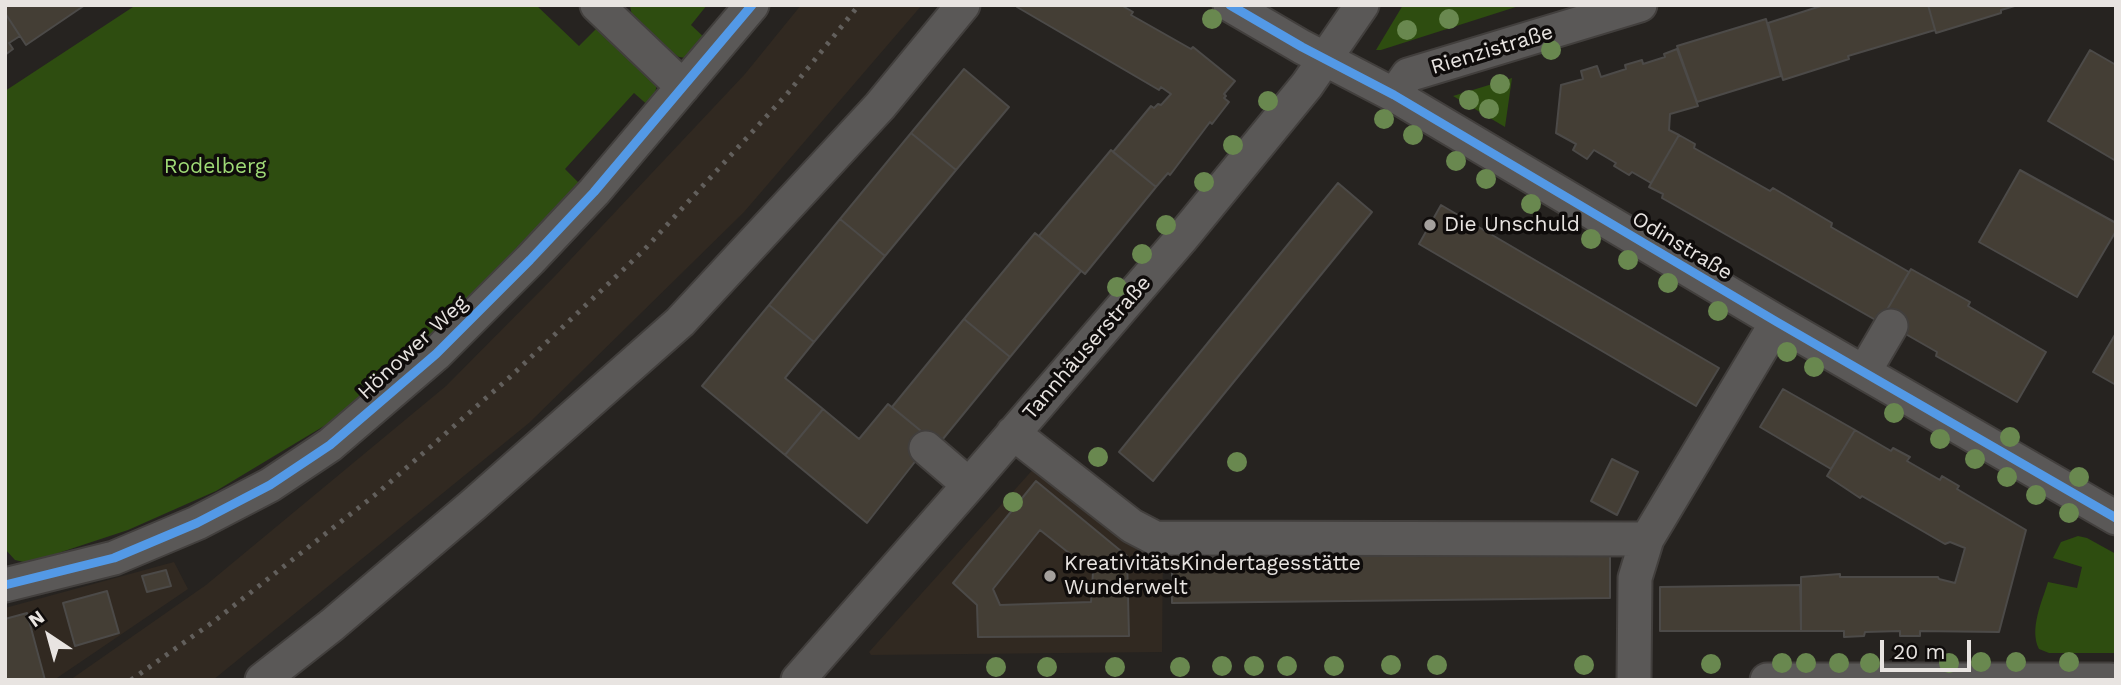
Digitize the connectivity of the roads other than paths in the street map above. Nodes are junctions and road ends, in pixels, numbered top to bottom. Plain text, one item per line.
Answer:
1 (752, 5) edge
2 (963, 5) edge
3 (1230, 5) edge
4 (1362, 5) edge
5 (1640, 5) edge
6 (601, 7) edge
7 (1326, 59) junction
8 (683, 87) junction
9 (1394, 95) junction
10 (1777, 323) junction
11 (1891, 326) dead end
12 (1864, 372) junction
13 (1013, 433) junction
14 (926, 448) dead end
15 (970, 485) junction
16 (2111, 504) edge
17 (1647, 539) junction
18 (5, 585) edge
19 (805, 678) edge
20 (262, 680) edge
21 (1634, 680) edge
22 (1767, 680) edge
23 (2110, 680) edge

1 - 8 street, Hönower Weg
2 - 20 street
3 - 7 street, Odinstraße
4 - 7 street, Tannhäuserstraße
5 - 9 street, Rienzistraße
6 - 8 street
7 - 9 street, Odinstraße
7 - 13 street, Tannhäuserstraße
8 - 18 street, Hönower Weg
9 - 10 street, Odinstraße
10 - 12 street, Odinstraße
10 - 17 street
11 - 12 street
12 - 16 street, Odinstraße
13 - 15 street, Tannhäuserstraße
13 - 17 street
14 - 15 street
15 - 19 street, Tannhäuserstraße
17 - 21 street
22 - 23 street

